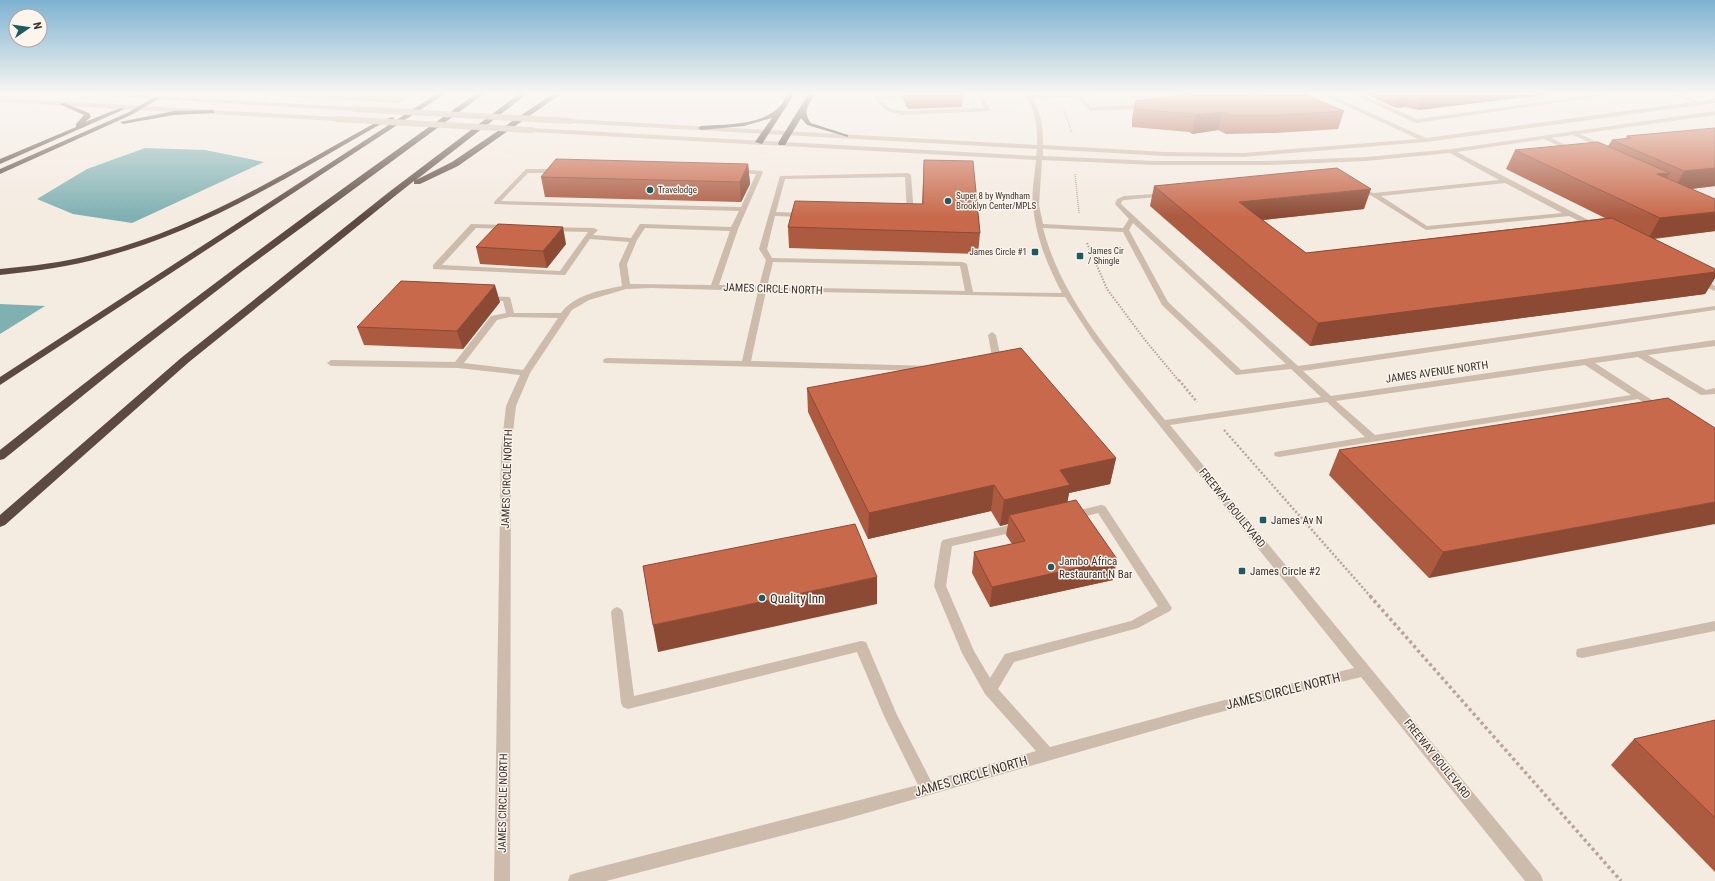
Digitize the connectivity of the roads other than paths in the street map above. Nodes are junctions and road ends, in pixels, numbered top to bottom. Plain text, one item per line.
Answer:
1 (60, 134) edge
2 (62, 134) edge
3 (84, 134) edge
4 (87, 134) edge
5 (360, 134) edge
6 (381, 134) edge
7 (424, 134) edge
8 (471, 134) edge
9 (499, 134) edge
10 (602, 134) edge
11 (765, 134) edge
12 (787, 134) edge
13 (810, 134) edge
14 (840, 134) edge
15 (1041, 134) edge
16 (1413, 134) edge
17 (1469, 134) edge
18 (1565, 134) edge
19 (1576, 134) edge
20 (846, 136) junction
21 (1543, 137) junction
22 (48, 140) junction
23 (1426, 140) junction
24 (760, 142) junction
25 (782, 143) junction
26 (1040, 146) junction
27 (51, 149) junction
28 (1610, 149) edge
29 (1451, 151) junction
30 (1578, 153) edge
31 (1039, 158) junction
32 (0, 162) edge
33 (565, 171) edge
34 (0, 172) edge
35 (729, 172) edge
36 (1506, 181) junction
37 (1346, 187) edge
38 (1171, 193) edge
39 (392, 194) junction
40 (1374, 195) junction
41 (743, 209) junction
42 (772, 214) junction
43 (810, 214) edge
44 (1569, 214) junction
45 (903, 215) edge
46 (1133, 218) junction
47 (1039, 226) junction
48 (519, 228) edge
49 (541, 228) edge
50 (734, 229) junction
51 (1125, 230) junction
52 (1604, 232) edge
53 (588, 237) junction
54 (633, 240) junction
55 (770, 260) junction
56 (0, 272) edge
57 (1694, 278) edge
58 (626, 287) junction
59 (714, 287) junction
60 (761, 289) junction
61 (1715, 289) edge
62 (969, 294) junction
63 (1066, 295) junction
64 (475, 298) edge
65 (1715, 308) edge
66 (510, 314) junction
67 (563, 316) junction
68 (992, 336) dead end
69 (1715, 343) edge
70 (1640, 354) junction
71 (607, 361) dead end
72 (982, 362) edge
73 (1587, 362) junction
74 (331, 363) dead end
75 (746, 363) junction
76 (458, 365) junction
77 (1294, 367) junction
78 (936, 368) edge
79 (525, 374) junction
80 (0, 382) edge
81 (1715, 391) edge
82 (1640, 396) junction
83 (1329, 399) junction
84 (1665, 413) edge
85 (1163, 424) junction
86 (1373, 439) junction
87 (1279, 454) dead end
88 (0, 456) edge
89 (1064, 518) edge
90 (0, 522) edge
91 (1028, 526) edge
92 (617, 612) dead end
93 (1715, 626) edge
94 (1582, 653) dead end
95 (1365, 671) junction
96 (990, 690) junction
97 (1048, 754) junction
98 (928, 789) junction
99 (502, 881) edge
100 (576, 881) edge
101 (1535, 881) edge

1 - 22 highway
2 - 22 highway
3 - 27 highway
4 - 27 highway
5 - 56 highway
6 - 80 highway
7 - 88 highway
8 - 39 highway
9 - 39 highway
10 - 24 street, bridge
11 - 24 highway
12 - 25 highway
13 - 20 street
14 - 20 highway
15 - 26 street, FREEWAY BOULEVARD
16 - 23 street
17 - 23 street
18 - 21 street
19 - 28 street
20 - 26 street
21 - 29 street
21 - 30 street
22 - 32 highway
23 - 26 street
23 - 29 street
24 - 25 street
25 - 31 street
26 - 31 street, FREEWAY BOULEVARD
27 - 34 highway
29 - 31 street
29 - 36 street
31 - 47 street, FREEWAY BOULEVARD
33 - 41 street
35 - 41 street
36 - 40 street
36 - 44 street
37 - 40 street
38 - 46 street
39 - 90 highway
40 - 44 street
41 - 50 street
42 - 43 street
42 - 45 street
42 - 55 street
44 - 52 street
46 - 51 street
46 - 77 street
47 - 51 street
47 - 63 street, FREEWAY BOULEVARD
48 - 53 street
49 - 53 street
50 - 54 street
50 - 59 street
51 - 77 street
53 - 54 street
54 - 58 street
55 - 60 street
55 - 62 street
57 - 61 street
58 - 59 street, JAMES CIRCLE NORTH
58 - 67 street, JAMES CIRCLE NORTH
59 - 60 street, JAMES CIRCLE NORTH
60 - 62 street, JAMES CIRCLE NORTH
60 - 75 street
62 - 63 street, JAMES CIRCLE NORTH
63 - 85 street, FREEWAY BOULEVARD
64 - 66 street
65 - 77 street
66 - 67 street
66 - 76 street
67 - 79 street, JAMES CIRCLE NORTH
68 - 72 street
69 - 70 street, JAMES AVENUE NORTH
70 - 73 street, JAMES AVENUE NORTH
70 - 81 street
71 - 75 street
73 - 82 street
73 - 83 street, JAMES AVENUE NORTH
74 - 76 street
75 - 78 street
76 - 79 street
77 - 83 street
79 - 99 street, JAMES CIRCLE NORTH
82 - 84 street
82 - 86 street
83 - 85 street, JAMES AVENUE NORTH
83 - 86 street
85 - 95 street, FREEWAY BOULEVARD
86 - 87 street
89 - 96 street
91 - 96 street
92 - 98 street
93 - 94 street
95 - 97 street, JAMES CIRCLE NORTH
95 - 101 street, FREEWAY BOULEVARD
96 - 97 street
97 - 98 street, JAMES CIRCLE NORTH
98 - 100 street, JAMES CIRCLE NORTH

